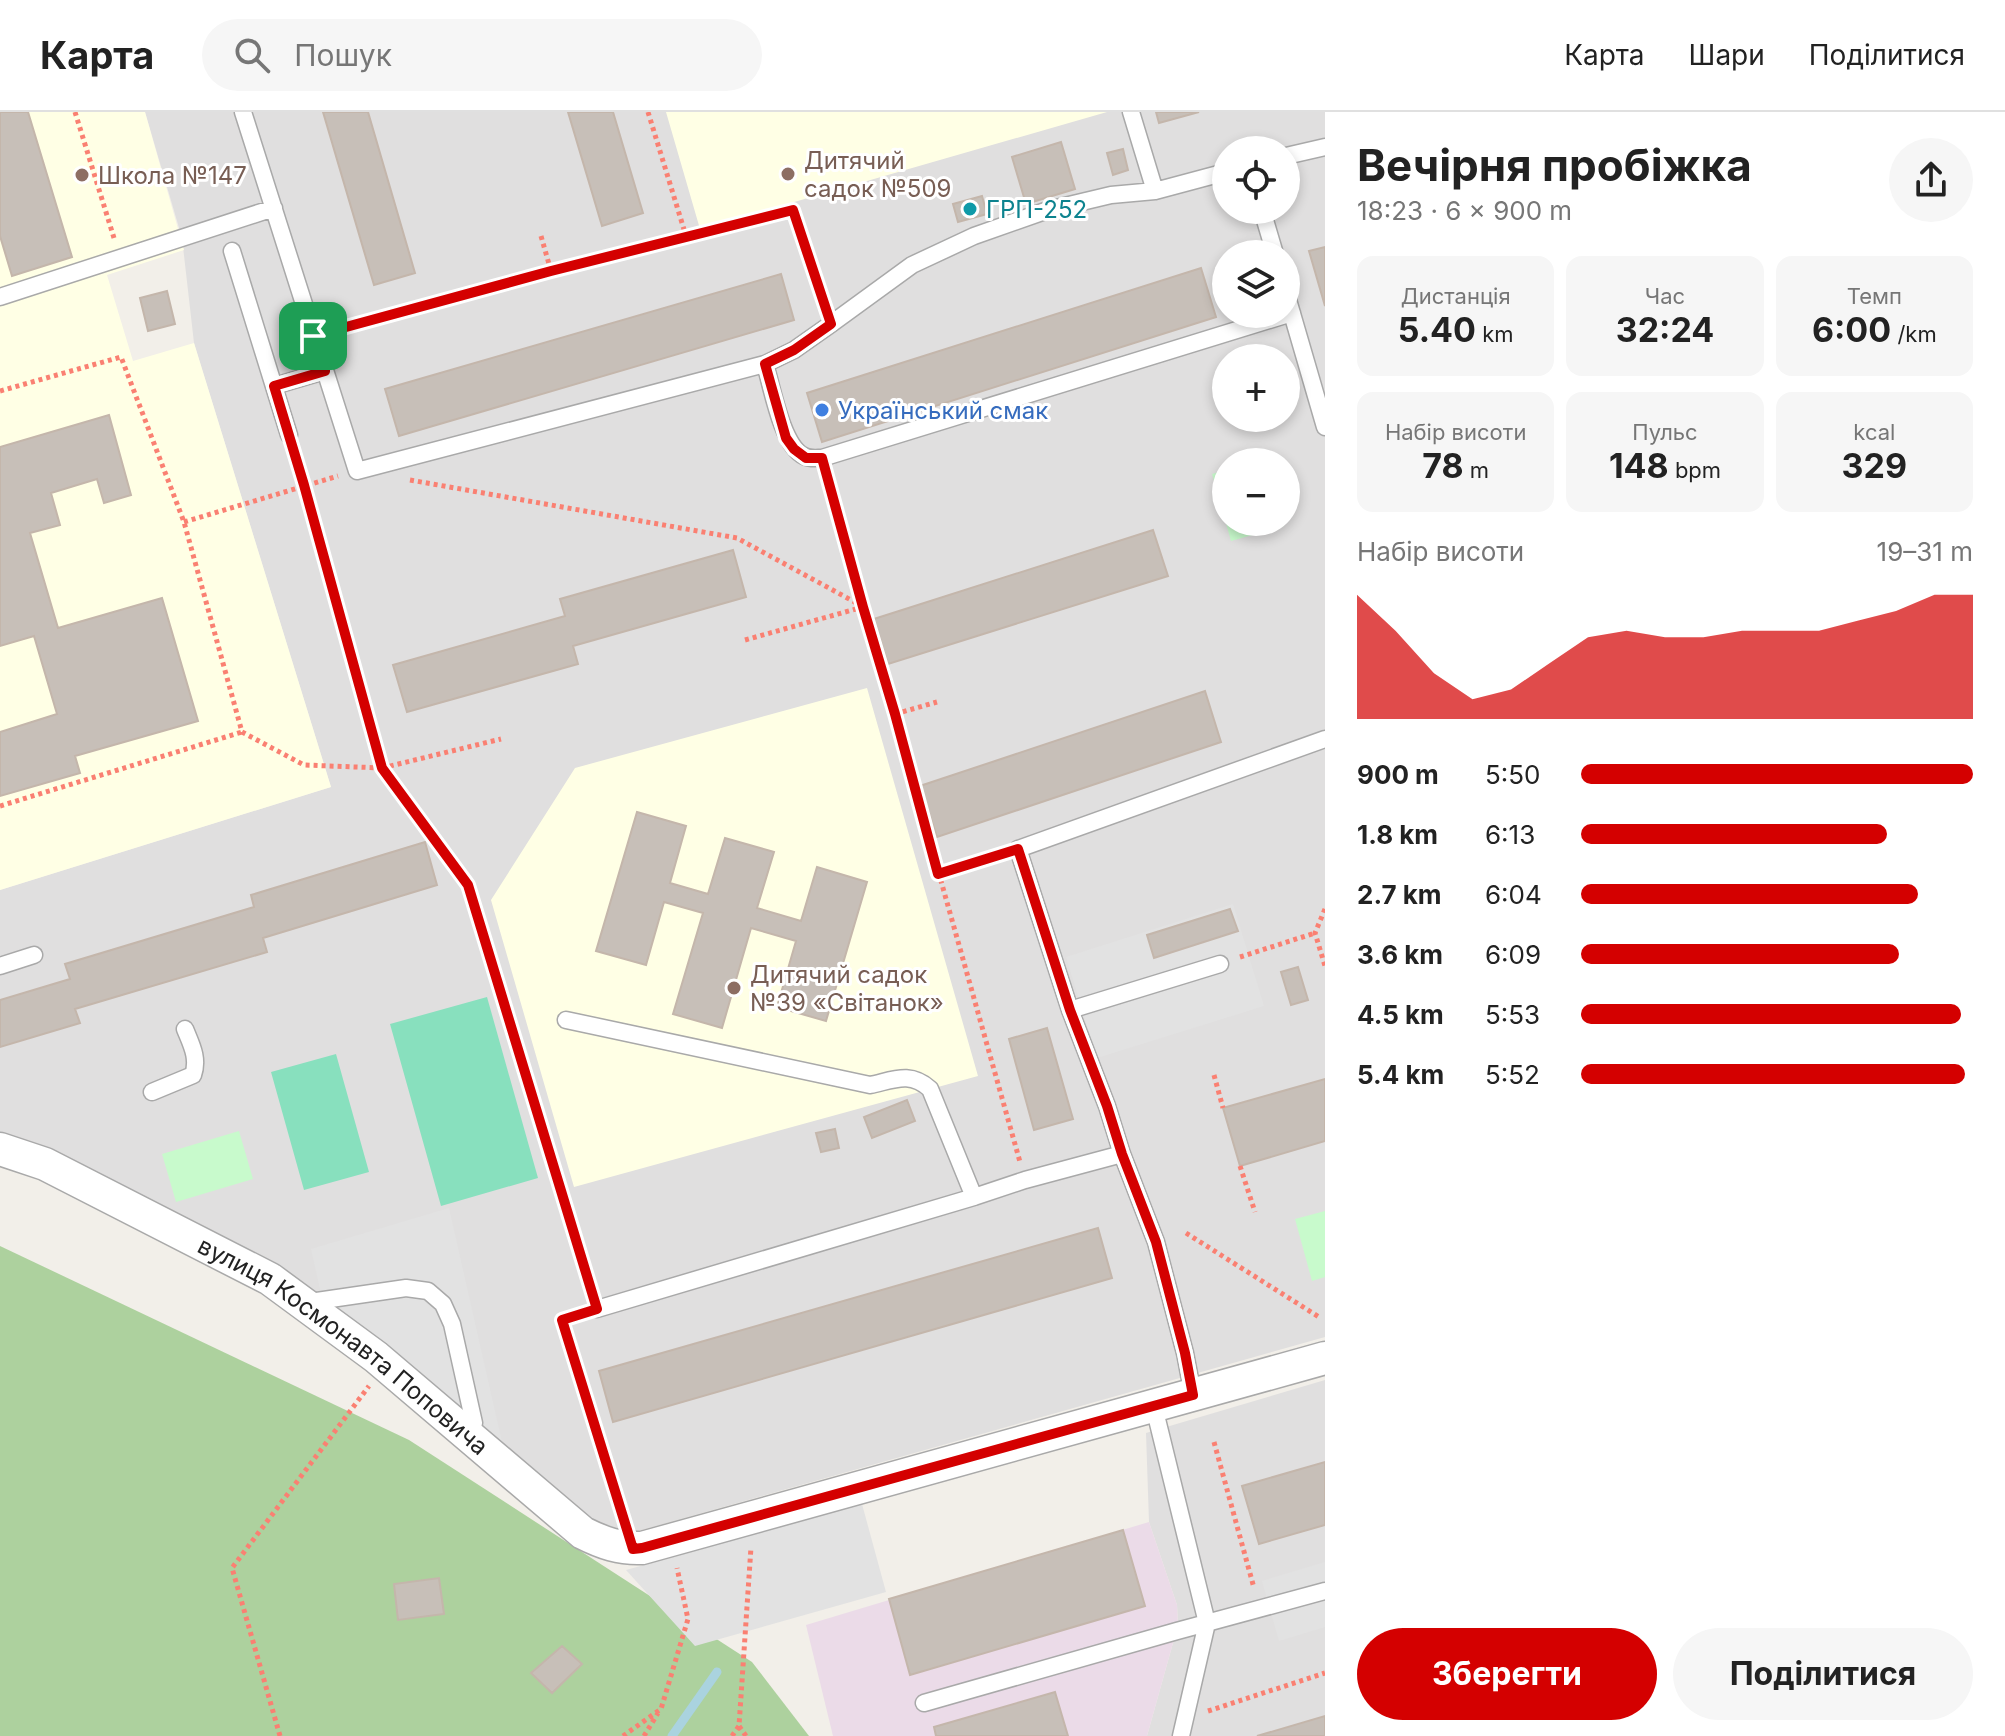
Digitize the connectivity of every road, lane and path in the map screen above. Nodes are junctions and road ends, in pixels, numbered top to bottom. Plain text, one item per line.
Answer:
1 (75, 112) edge
2 (243, 112) edge
3 (648, 112) edge
4 (1131, 112) edge
5 (1325, 147) edge
6 (1300, 153) edge
7 (1212, 176) edge
8 (1155, 191) junction
9 (274, 208) junction
10 (541, 236) dead end
11 (686, 236) junction
12 (232, 251) dead end
13 (120, 258) junction
14 (551, 271) junction
15 (0, 297) edge
16 (831, 324) junction
17 (1243, 328) edge
18 (1296, 328) edge
19 (313, 336) junction
20 (765, 364) junction
21 (325, 371) junction
22 (274, 386) junction
23 (0, 391) edge
24 (1325, 427) edge
25 (289, 435) joint
26 (822, 458) junction
27 (357, 471) junction
28 (402, 479) dead end
29 (304, 485) junction
30 (184, 522) junction
31 (863, 607) junction
32 (745, 640) dead end
33 (937, 702) dead end
34 (895, 714) junction
35 (242, 732) junction
36 (501, 739) dead end
37 (1325, 739) edge
38 (382, 768) junction
39 (0, 806) edge
40 (1018, 849) junction
41 (938, 874) junction
42 (1325, 909) edge
43 (1315, 933) junction
44 (34, 955) dead end
45 (1220, 964) joint
46 (0, 966) edge
47 (1325, 966) edge
48 (1070, 1010) junction
49 (566, 1020) dead end
50 (185, 1029) dead end
51 (1214, 1075) dead end
52 (152, 1092) dead end
53 (1223, 1108) dead end
54 (0, 1149) edge
55 (1122, 1154) junction
56 (1240, 1166) dead end
57 (1025, 1180) junction
58 (974, 1197) junction
59 (1255, 1212) dead end
60 (1186, 1233) dead end
61 (302, 1303) junction
62 (597, 1309) junction
63 (1319, 1317) dead end
64 (1325, 1358) edge
65 (385, 1364) junction
66 (1193, 1395) junction
67 (1154, 1407) junction
68 (467, 1434) junction
69 (1214, 1442) dead end
70 (753, 1517) junction
71 (671, 1540) junction
72 (633, 1549) junction
73 (1325, 1591) edge
74 (1260, 1609) junction
75 (1207, 1623) junction
76 (1325, 1673) edge
77 (924, 1703) dead end
78 (661, 1709) junction
79 (1186, 1717) junction
80 (739, 1726) junction
81 (280, 1736) edge
82 (623, 1736) edge
83 (644, 1736) edge
84 (732, 1736) edge
85 (746, 1736) edge
86 (1181, 1736) edge

1 - 13 path
2 - 9 lane
3 - 11 path
4 - 8 lane
5 - 6 lane
7 - 8 lane
8 - 16 lane
9 - 13 lane
9 - 19 lane
10 - 14 path
11 - 14 path
11 - 16 path
12 - 22 lane
13 - 15 lane
14 - 19 path
16 - 20 lane
17 - 26 lane
18 - 24 lane
19 - 21 lane
20 - 26 lane
20 - 27 lane
21 - 22 lane
21 - 27 lane
22 - 25 lane
23 - 30 path
25 - 29 path
26 - 31 path
27 - 29 path
28 - 31 path
29 - 30 path
29 - 38 path
30 - 35 path
31 - 32 path
31 - 34 path
33 - 34 path
34 - 41 path
35 - 38 path
35 - 39 path
36 - 38 path
37 - 40 lane
38 - 62 path
40 - 41 path
40 - 48 lane
41 - 57 path
42 - 43 path
43 - 45 path
43 - 47 path
44 - 46 lane
45 - 48 lane
48 - 55 lane
49 - 58 lane
50 - 52 lane
51 - 53 path
54 - 61 street, вулиця Космонавта Поповича
55 - 57 lane
55 - 66 lane
56 - 59 path
57 - 58 lane
58 - 62 lane
60 - 63 path
61 - 65 street, вулиця Космонавта Поповича
61 - 68 lane
62 - 72 path
64 - 66 street, вулиця Космонавта Поповича
65 - 68 street, вулиця Космонавта Поповича
65 - 81 path
66 - 67 street, вулиця Космонавта Поповича
67 - 70 street, вулиця Космонавта Поповича
67 - 75 lane
68 - 72 street, вулиця Космонавта Поповича
69 - 74 path
70 - 71 street, вулиця Космонавта Поповича
70 - 80 path
71 - 72 street, вулиця Космонавта Поповича
71 - 78 path
73 - 74 lane
74 - 75 lane
75 - 77 lane
75 - 79 lane
76 - 79 path
78 - 82 path
78 - 83 path
79 - 86 lane
80 - 84 path
80 - 85 path

